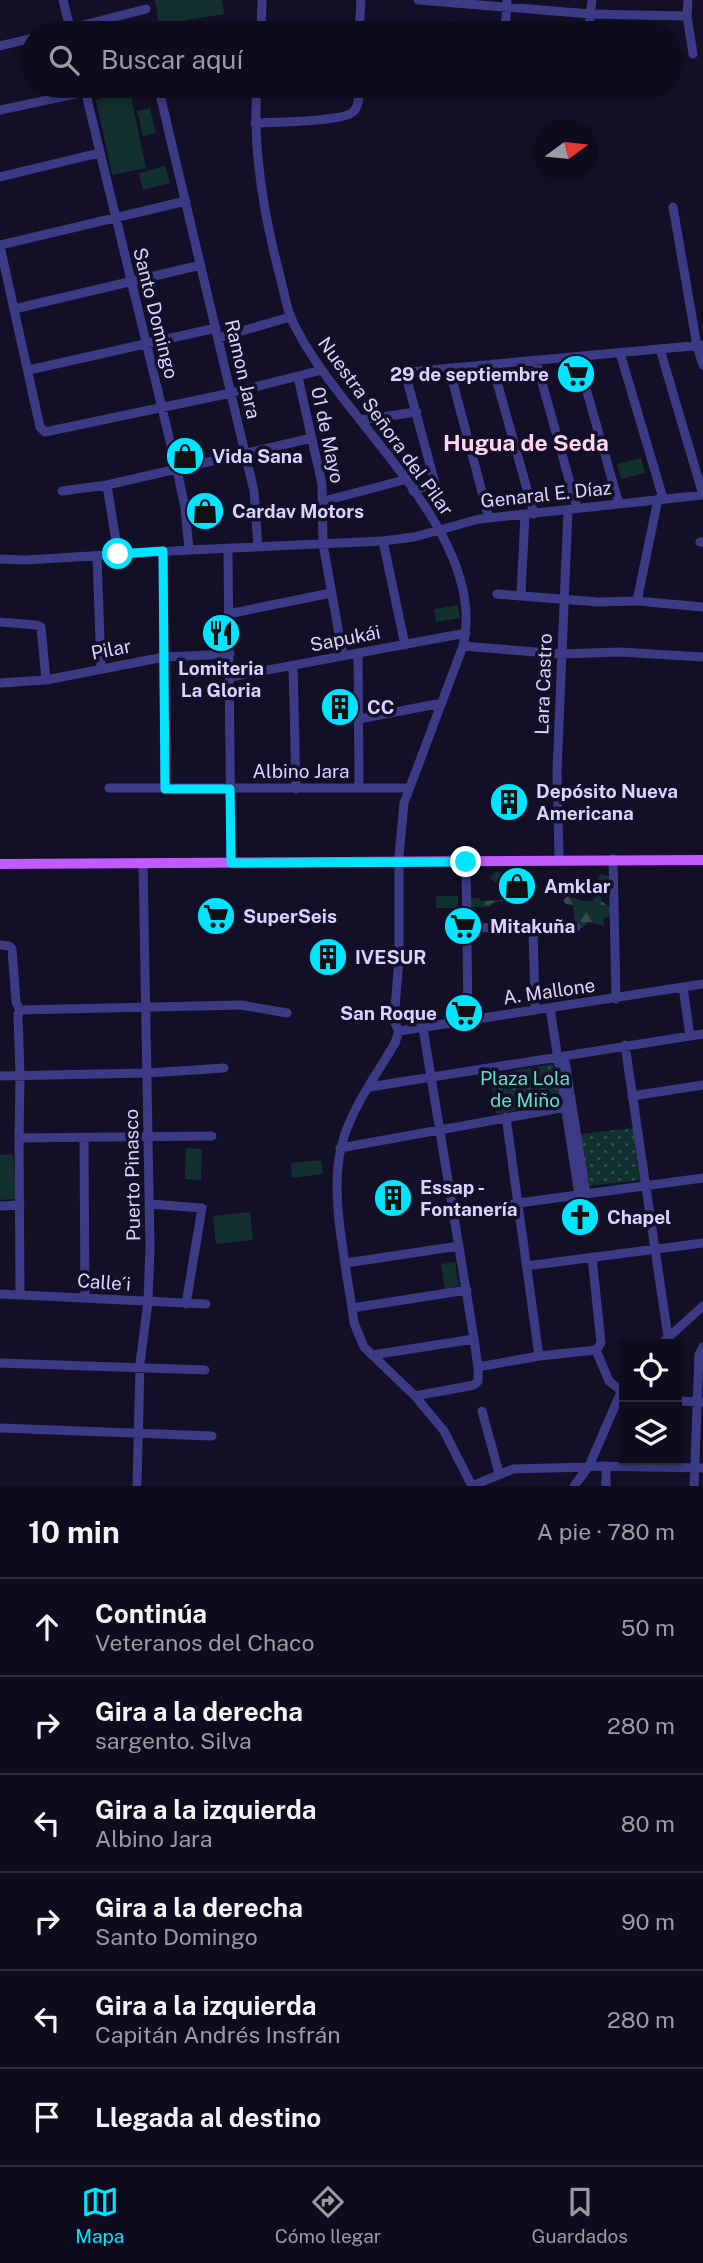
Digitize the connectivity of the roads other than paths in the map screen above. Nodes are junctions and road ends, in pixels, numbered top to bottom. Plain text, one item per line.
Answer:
1 (63, 0) edge
2 (262, 0) edge
3 (361, 0) edge
4 (418, 0) edge
5 (592, 0) edge
6 (688, 0) edge
7 (507, 4) edge
8 (146, 9) dead end
9 (591, 14) junction
10 (687, 16) junction
11 (68, 21) edge
12 (105, 21) edge
13 (261, 21) edge
14 (360, 21) edge
15 (590, 21) edge
16 (21, 41) edge
17 (0, 46) edge
18 (693, 54) dead end
19 (46, 98) edge
20 (86, 98) edge
21 (161, 98) edge
22 (256, 98) edge
23 (358, 98) edge
24 (0, 110) edge
25 (255, 123) junction
26 (99, 153) junction
27 (0, 177) edge
28 (186, 201) junction
29 (673, 206) dead end
30 (114, 217) junction
31 (0, 248) edge
32 (201, 265) junction
33 (130, 280) junction
34 (14, 309) junction
35 (290, 317) junction
36 (216, 328) junction
37 (218, 338) junction
38 (145, 344) junction
39 (700, 346) edge
40 (660, 349) junction
41 (620, 353) junction
42 (578, 357) junction
43 (536, 361) junction
44 (492, 365) junction
45 (703, 365) edge
46 (449, 368) junction
47 (29, 370) junction
48 (323, 370) junction
49 (298, 377) junction
50 (230, 393) junction
51 (161, 407) junction
52 (417, 412) junction
53 (360, 420) junction
54 (312, 438) junction
55 (245, 453) junction
56 (177, 470) junction
57 (404, 480) junction
58 (107, 485) junction
59 (62, 491) dead end
60 (414, 491) junction
61 (703, 495) edge
62 (660, 499) junction
63 (324, 501) junction
64 (619, 504) junction
65 (573, 509) junction
66 (529, 514) junction
67 (489, 517) junction
68 (440, 531) junction
69 (383, 541) junction
70 (323, 544) junction
71 (258, 547) junction
72 (228, 548) junction
73 (189, 550) junction
74 (163, 551) junction
75 (118, 554) junction
76 (97, 556) junction
77 (0, 559) edge
78 (331, 593) junction
79 (497, 594) dead end
80 (521, 595) junction
81 (564, 599) junction
82 (637, 601) junction
83 (703, 607) edge
84 (228, 614) junction
85 (0, 622) edge
86 (466, 633) junction
87 (405, 645) junction
88 (463, 646) junction
89 (358, 653) junction
90 (230, 654) junction
91 (561, 654) junction
92 (343, 656) junction
93 (164, 657) junction
94 (703, 657) edge
95 (293, 666) junction
96 (101, 669) junction
97 (230, 677) junction
98 (46, 680) junction
99 (0, 683) edge
100 (442, 703) junction
101 (359, 719) junction
102 (109, 788) dead end
103 (359, 788) junction
104 (409, 788) junction
105 (165, 789) junction
106 (230, 789) junction
107 (296, 789) junction
108 (613, 859) junction
109 (559, 860) junction
110 (703, 860) edge
111 (466, 862) junction
112 (143, 863) junction
113 (231, 863) junction
114 (401, 863) junction
115 (0, 864) edge
116 (576, 927) dead end
117 (467, 928) junction
118 (533, 928) junction
119 (0, 945) edge
120 (703, 984) edge
121 (683, 988) junction
122 (616, 999) junction
123 (146, 1008) junction
124 (550, 1008) junction
125 (20, 1010) junction
126 (534, 1010) junction
127 (287, 1013) dead end
128 (468, 1020) junction
129 (423, 1028) junction
130 (399, 1031) junction
131 (703, 1034) edge
132 (690, 1036) junction
133 (625, 1045) junction
134 (561, 1056) junction
135 (224, 1069) dead end
136 (148, 1073) junction
137 (0, 1076) edge
138 (20, 1076) junction
139 (432, 1078) junction
140 (703, 1085) edge
141 (369, 1087) junction
142 (632, 1096) junction
143 (569, 1107) junction
144 (506, 1117) junction
145 (440, 1129) junction
146 (149, 1136) junction
147 (212, 1136) dead end
148 (19, 1138) junction
149 (84, 1138) junction
150 (340, 1148) junction
151 (703, 1178) edge
152 (646, 1187) junction
153 (582, 1195) junction
154 (519, 1203) junction
155 (150, 1204) junction
156 (20, 1205) junction
157 (0, 1206) edge
158 (454, 1215) junction
159 (703, 1243) edge
160 (459, 1246) junction
161 (655, 1250) junction
162 (592, 1257) junction
163 (346, 1263) junction
164 (526, 1266) junction
165 (467, 1290) junction
166 (0, 1294) edge
167 (20, 1295) junction
168 (85, 1298) junction
169 (148, 1302) junction
170 (186, 1304) junction
171 (206, 1304) dead end
172 (703, 1306) edge
173 (352, 1308) junction
174 (474, 1339) junction
175 (665, 1339) edge
176 (666, 1339) edge
177 (703, 1347) edge
178 (596, 1350) junction
179 (372, 1355) junction
180 (539, 1356) junction
181 (0, 1363) edge
182 (478, 1367) junction
183 (140, 1368) junction
184 (205, 1370) dead end
185 (619, 1387) edge
186 (415, 1396) junction
187 (619, 1399) edge
188 (682, 1401) edge
189 (700, 1402) edge
190 (482, 1411) dead end
191 (0, 1428) edge
192 (138, 1432) junction
193 (212, 1436) dead end
194 (588, 1466) junction
195 (606, 1466) junction
196 (699, 1468) edge
197 (499, 1473) junction
198 (137, 1486) edge
199 (472, 1486) edge
200 (574, 1486) edge
201 (606, 1486) edge
202 (694, 1486) edge

1 - 11 street
2 - 13 street
3 - 14 street
4 - 7 street
5 - 9 street
6 - 10 street
7 - 9 street
8 - 12 street
9 - 10 street
9 - 15 street
10 - 18 street
16 - 17 street
19 - 24 street
20 - 26 street, Santo Domingo
21 - 28 street, Ramon Jara
22 - 25 street, Nuestra Señora del Pilar
23 - 25 street
25 - 35 street, Nuestra Señora del Pilar
26 - 27 street
26 - 30 street, Santo Domingo
28 - 30 street
28 - 32 street, Ramon Jara
29 - 39 street
30 - 31 street
30 - 33 street, Santo Domingo
31 - 34 street
32 - 33 street
32 - 36 street, Ramon Jara
33 - 34 street
33 - 38 street, Santo Domingo
34 - 47 street
35 - 37 street
35 - 48 street, Nuestra Señora del Pilar
36 - 37 street, Ramon Jara
36 - 38 street
37 - 50 street, Ramon Jara
38 - 47 street
38 - 51 street, Santo Domingo
39 - 40 street
39 - 45 street
40 - 41 street
40 - 61 street
41 - 42 street
41 - 62 street
42 - 43 street
42 - 64 street
43 - 44 street
43 - 65 street, Lara Castro
44 - 46 street
44 - 66 street
46 - 52 street
46 - 67 street
47 - 51 street
48 - 49 street
48 - 53 street, Nuestra Señora del Pilar
49 - 50 street
49 - 54 street, 01 de Mayo
50 - 51 street
50 - 55 street, Ramon Jara
51 - 56 street, Santo Domingo
52 - 53 street
52 - 60 street
53 - 57 street, Nuestra Señora del Pilar
54 - 55 street
54 - 63 street, 01 de Mayo
55 - 56 street
55 - 71 street, Ramon Jara
56 - 58 street
56 - 73 street, Santo Domingo
57 - 60 street, Nuestra Señora del Pilar
57 - 63 street
58 - 59 street
58 - 75 street
60 - 68 street, Nuestra Señora del Pilar
61 - 62 street, Genaral E. Díaz
62 - 64 street, Genaral E. Díaz
62 - 82 street
63 - 70 street, 01 de Mayo
64 - 65 street, Genaral E. Díaz
65 - 66 street, Genaral E. Díaz
65 - 81 street, Lara Castro
66 - 67 street, Genaral E. Díaz
66 - 80 street
67 - 68 street, Genaral E. Díaz
68 - 69 street, Genaral E. Díaz
68 - 86 street, Nuestra Señora del Pilar
69 - 70 street, Genaral E. Díaz
69 - 87 street
70 - 71 street, Genaral E. Díaz
70 - 78 street
71 - 72 street, Genaral E. Díaz
72 - 73 street, Genaral E. Díaz
72 - 84 street
73 - 74 street, Genaral E. Díaz
74 - 75 street, Genaral E. Díaz
74 - 93 street
75 - 76 street, Genaral E. Díaz
76 - 77 street, Genaral E. Díaz
76 - 96 street
78 - 84 street
78 - 92 street
79 - 80 street
80 - 81 street
81 - 82 street
81 - 91 street, Lara Castro
82 - 83 street
84 - 90 street
85 - 98 street
86 - 87 street, Sapukái
86 - 88 street, Nuestra Señora del Pilar
87 - 89 street, Sapukái
88 - 91 street
88 - 100 street, Nuestra Señora del Pilar
89 - 92 street, Sapukái
89 - 101 street
90 - 93 street, Pilar
90 - 97 street
91 - 94 street
91 - 109 street, Lara Castro
92 - 95 street, Sapukái
93 - 96 street, Pilar
93 - 105 street
95 - 97 street, Sapukái
95 - 107 street
96 - 98 street, Pilar
97 - 106 street
98 - 99 street, Pilar
100 - 101 street
100 - 104 street, Nuestra Señora del Pilar
101 - 103 street
102 - 105 street, Albino Jara
103 - 104 street, Albino Jara
103 - 107 street, Albino Jara
104 - 114 street, Nuestra Señora del Pilar
105 - 106 street, Albino Jara
106 - 107 street, Albino Jara
106 - 113 street
108 - 109 main road
108 - 110 main road
108 - 122 street
109 - 111 main road
111 - 114 main road
111 - 117 street
112 - 113 main road
112 - 115 main road
112 - 123 street, Puerto Pinasco
113 - 114 main road
114 - 130 street, Nuestra Señora del Pilar
116 - 118 street
117 - 118 street
117 - 128 street
118 - 126 street
119 - 125 street
120 - 121 street, A. Mallone
121 - 122 street, A. Mallone
121 - 132 street
122 - 124 street, A. Mallone
123 - 125 street
123 - 127 street
123 - 136 street, Puerto Pinasco
124 - 126 street, A. Mallone
124 - 134 street
125 - 138 street
126 - 128 street, A. Mallone
128 - 129 street, A. Mallone
129 - 130 street, A. Mallone
129 - 139 street
130 - 141 street
131 - 132 street
132 - 133 street
133 - 134 street
133 - 142 street
134 - 139 street
134 - 143 street
135 - 136 street
136 - 138 street
136 - 146 street, Puerto Pinasco
137 - 138 street
138 - 148 street
139 - 141 street
139 - 145 street
140 - 142 street
141 - 150 street
142 - 152 street
143 - 144 street
143 - 153 street
144 - 145 street
144 - 154 street
145 - 150 street
145 - 158 street
146 - 147 street
146 - 149 street
146 - 155 street, Puerto Pinasco
148 - 149 street
148 - 156 street
149 - 168 street
150 - 163 street
151 - 152 street
152 - 153 street
152 - 161 street
153 - 154 street
154 - 158 street
154 - 164 street
155 - 169 street, Puerto Pinasco
155 - 170 street
156 - 157 street
156 - 167 street
158 - 160 street
159 - 161 street
160 - 163 street
160 - 165 street
161 - 162 street
161 - 175 street
162 - 164 street
162 - 178 street
163 - 173 street
164 - 180 street
165 - 173 street
165 - 174 street
166 - 167 street, Calle´i
167 - 168 street, Calle´i
168 - 169 street, Calle´i
169 - 170 street, Calle´i
169 - 183 street, Puerto Pinasco
170 - 171 street, Calle´i
172 - 176 street
173 - 179 street
174 - 179 street
174 - 182 street
177 - 189 street
178 - 180 street
178 - 185 street
179 - 186 street
180 - 182 street
181 - 183 street
182 - 186 street
183 - 184 street
183 - 192 street, Puerto Pinasco
186 - 199 street
187 - 194 street
188 - 189 street
189 - 196 street
190 - 197 street
191 - 192 street
192 - 193 street
192 - 198 street, Puerto Pinasco
194 - 195 street
194 - 197 street
194 - 200 street
195 - 196 street
195 - 201 street
196 - 202 street
197 - 199 street

